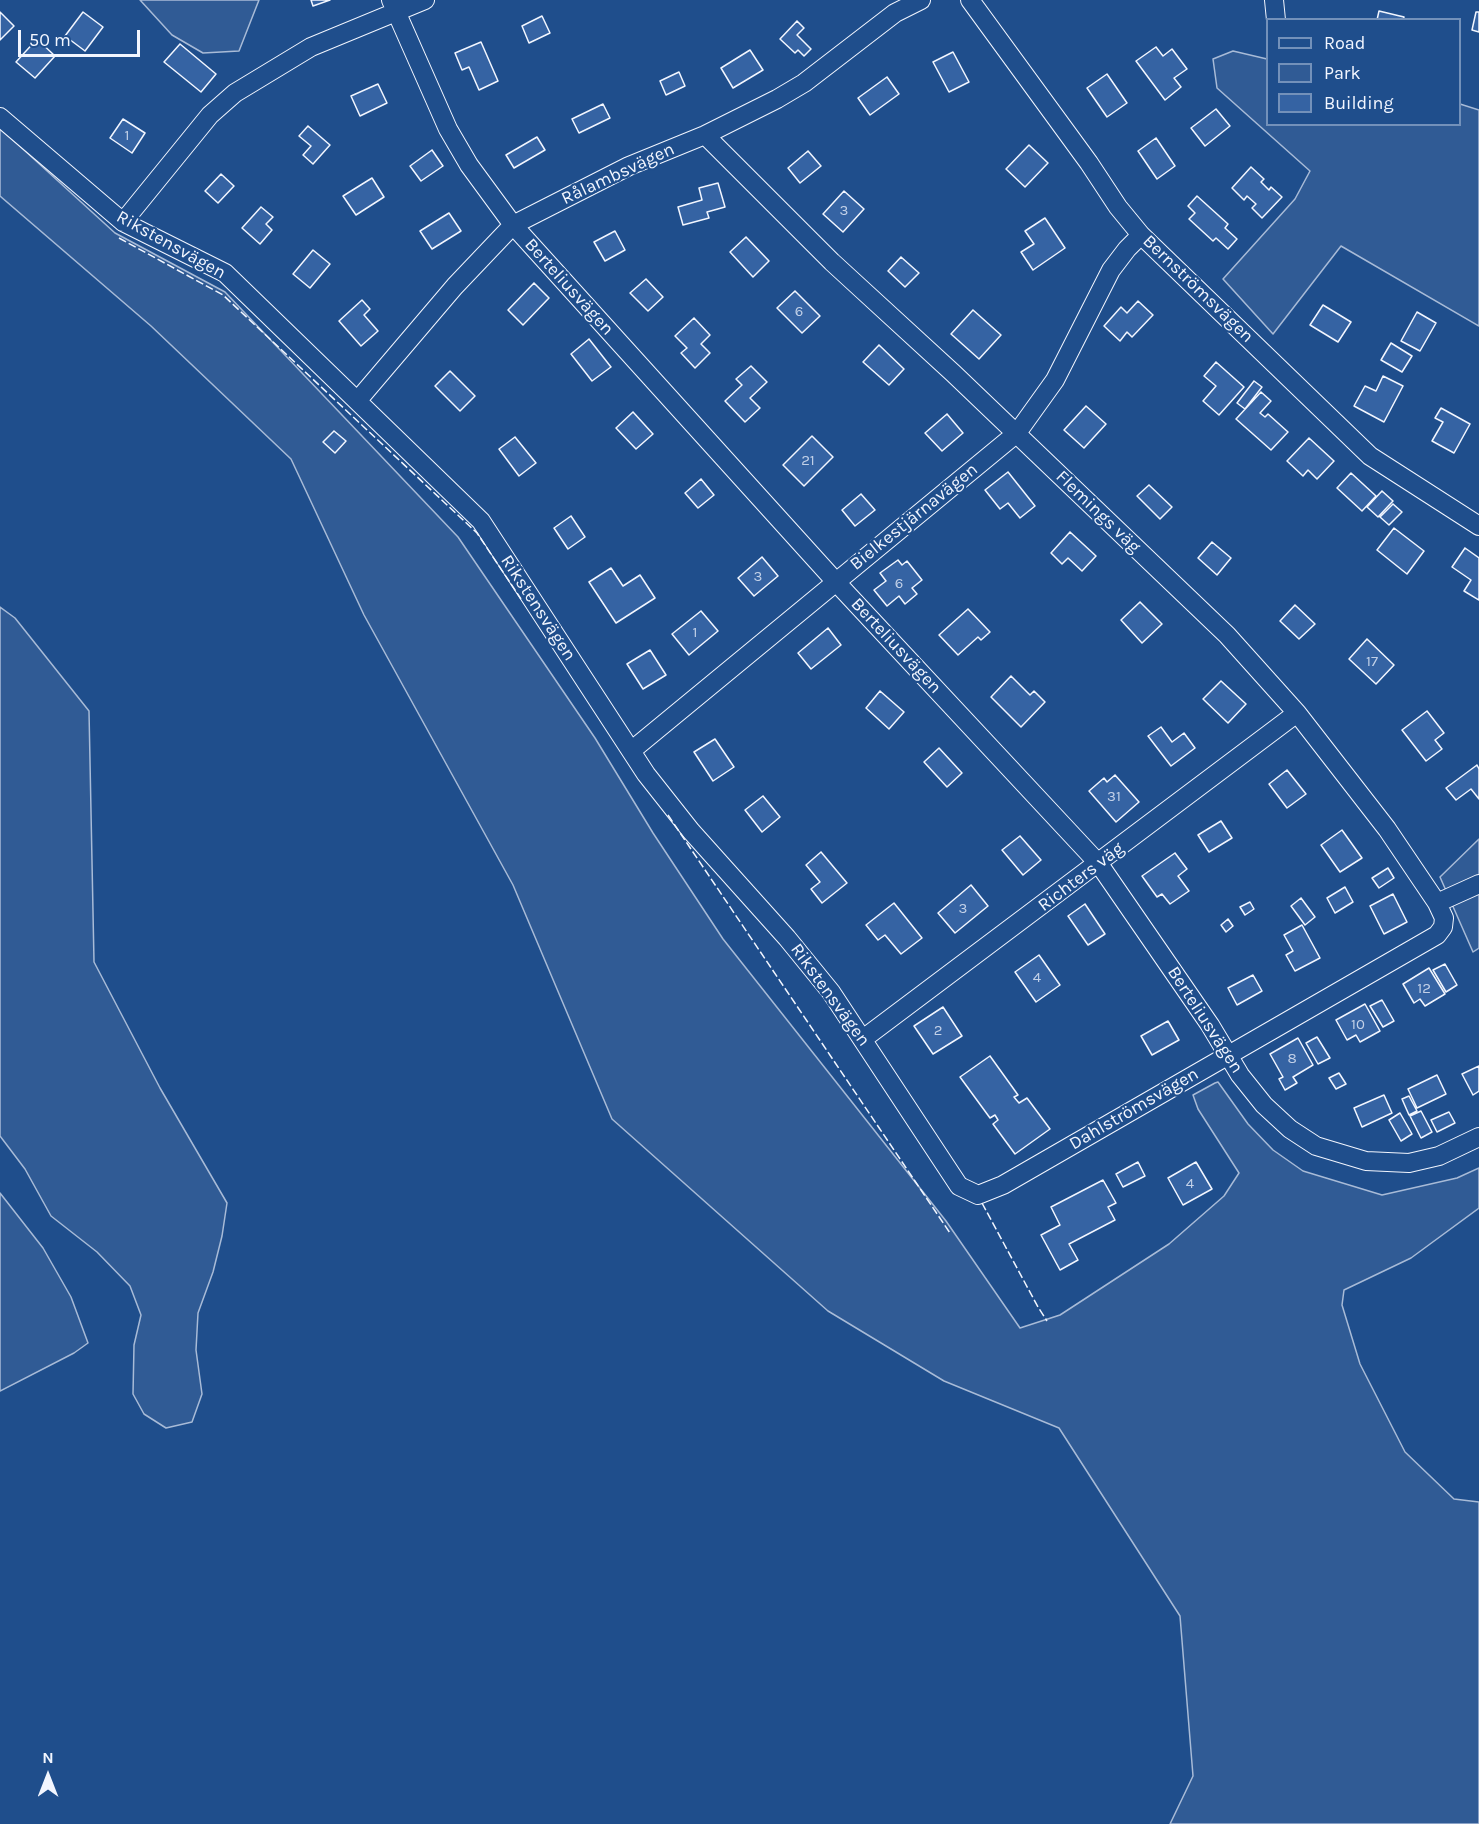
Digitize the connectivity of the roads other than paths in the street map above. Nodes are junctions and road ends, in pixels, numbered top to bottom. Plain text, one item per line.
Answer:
1 (425, 0) edge
2 (921, 0) edge
3 (970, 0) edge
4 (1274, 0) edge
5 (393, 6) edge
6 (893, 6) edge
7 (1276, 18) edge
8 (0, 117) edge
9 (705, 135) junction
10 (123, 222) junction
11 (513, 225) junction
12 (1141, 235) junction
13 (358, 400) junction
14 (1017, 433) junction
15 (1479, 526) edge
16 (836, 582) junction
17 (1297, 713) junction
18 (631, 751) junction
19 (1100, 864) junction
20 (1479, 884) edge
21 (1437, 903) junction
22 (1443, 927) joint
23 (863, 1039) junction
24 (1227, 1055) junction
25 (1479, 1137) edge
26 (978, 1195) joint

1 - 5 street
2 - 6 street, Rålambsvägen
3 - 12 street, Bernströmsvägen
4 - 7 street
5 - 10 street
5 - 11 street, Berteliusvägen
6 - 9 street, Rålambsvägen
8 - 10 street, Rikstensvägen
9 - 11 street, Rålambsvägen
9 - 14 street, Flemings väg
10 - 13 street, Rikstensvägen
11 - 13 street, Rålambsvägen
11 - 16 street, Berteliusvägen
12 - 14 street, Bielkestjärnavägen
12 - 15 street, Bernströmsvägen
13 - 18 street, Rikstensvägen
14 - 16 street, Bielkestjärnavägen
14 - 17 street, Flemings väg
16 - 18 street, Bielkestjärnavägen
16 - 19 street, Berteliusvägen
17 - 19 street, Richters väg
17 - 21 street, Flemings väg
18 - 23 street, Rikstensvägen
19 - 23 street, Richters väg
19 - 24 street, Berteliusvägen
20 - 21 street
21 - 22 street, Flemings väg
22 - 24 street, Dahlströmsvägen
23 - 26 street, Rikstensvägen
24 - 25 street, Berteliusvägen
24 - 26 street, Dahlströmsvägen

